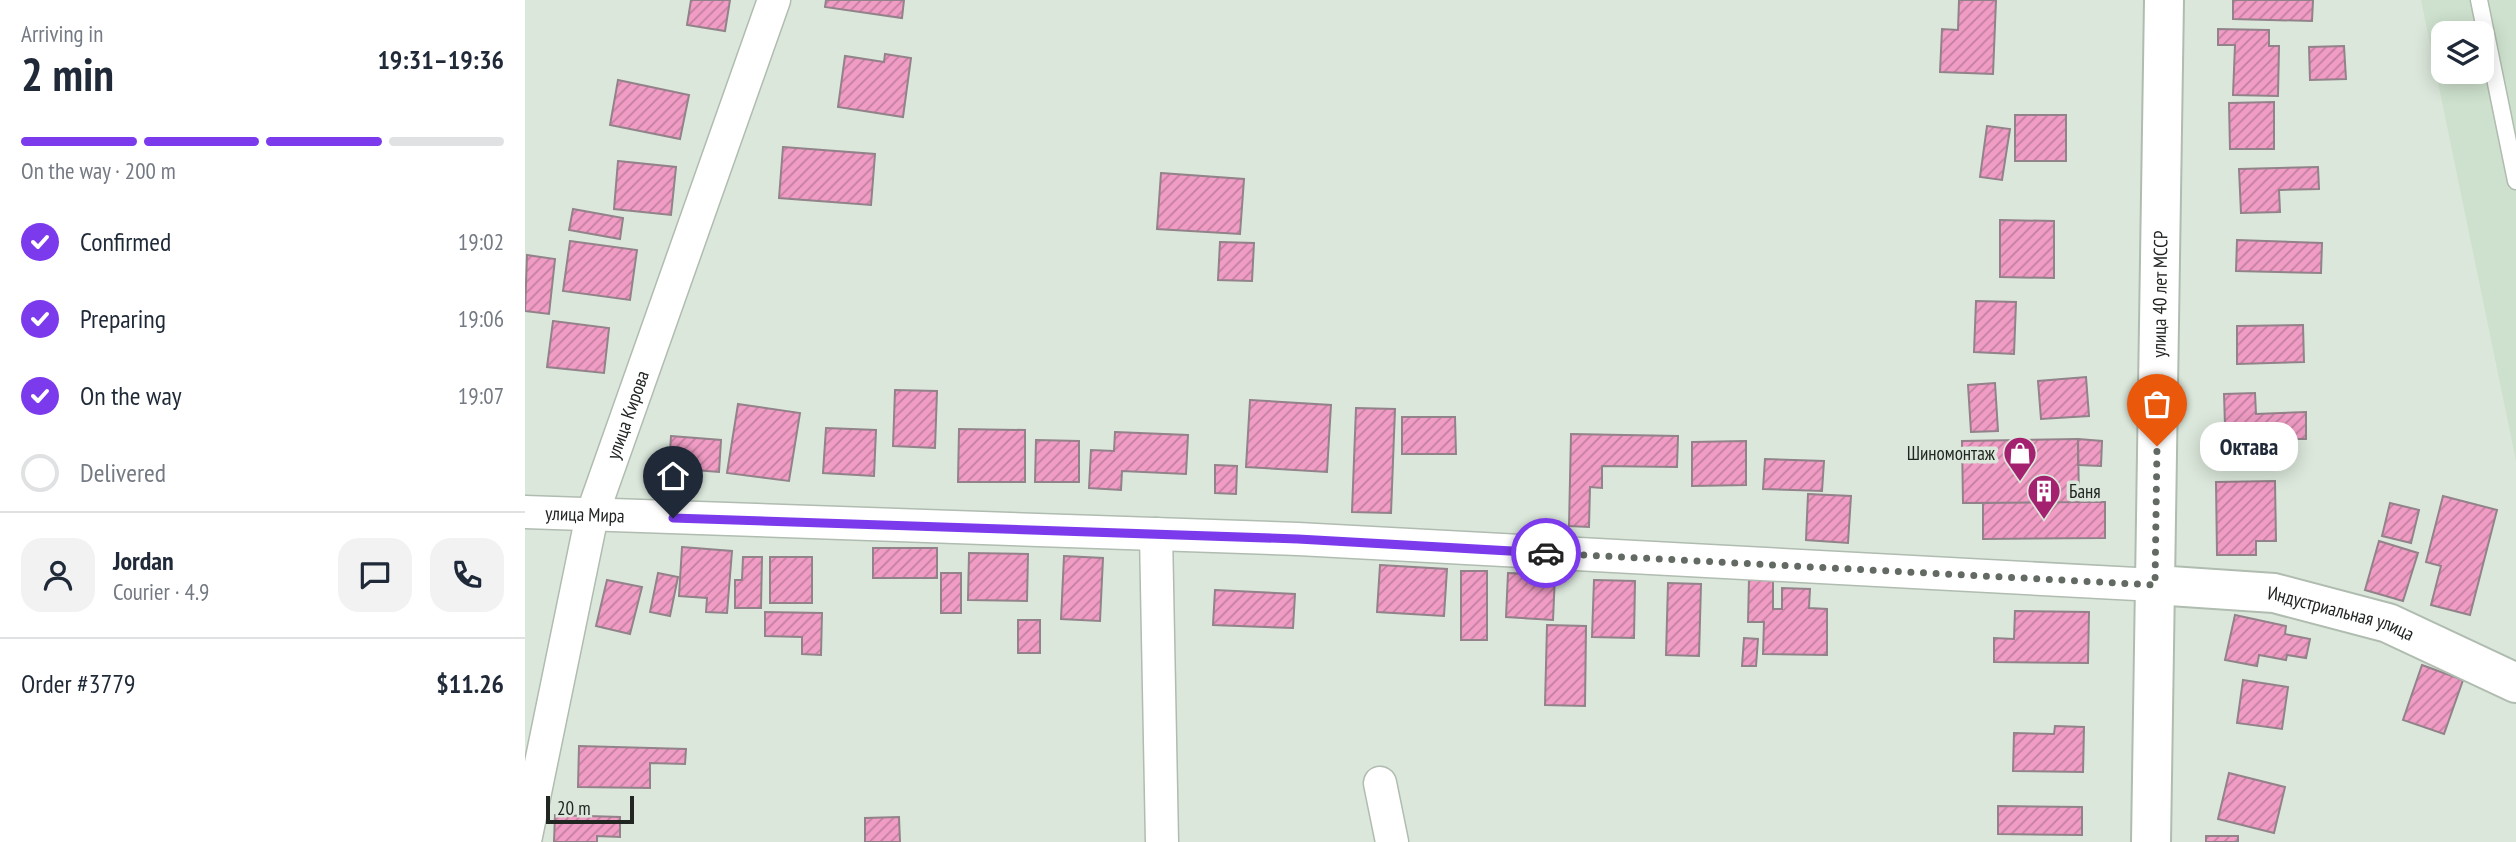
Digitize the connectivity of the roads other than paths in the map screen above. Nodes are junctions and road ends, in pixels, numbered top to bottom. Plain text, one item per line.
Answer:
1 (774, 0) edge
2 (2164, 0) edge
3 (2479, 0) edge
4 (2516, 181) edge
5 (525, 512) edge
6 (592, 515) junction
7 (1156, 534) junction
8 (2155, 585) junction
9 (2516, 683) edge
10 (1380, 783) dead end
11 (525, 841) edge
12 (1162, 842) edge
13 (1392, 842) edge
14 (2151, 842) edge

1 - 6 street, улица Кирова
2 - 8 main road, улица 40 лет МССР
3 - 4 lane
5 - 6 street, улица Мира
6 - 7 street, улица Мира
6 - 11 street, улица Кирова
7 - 8 street, улица Мира
7 - 12 street
8 - 9 main road, Индустриальная улица
8 - 14 main road, улица 40 лет МССР
10 - 13 street

